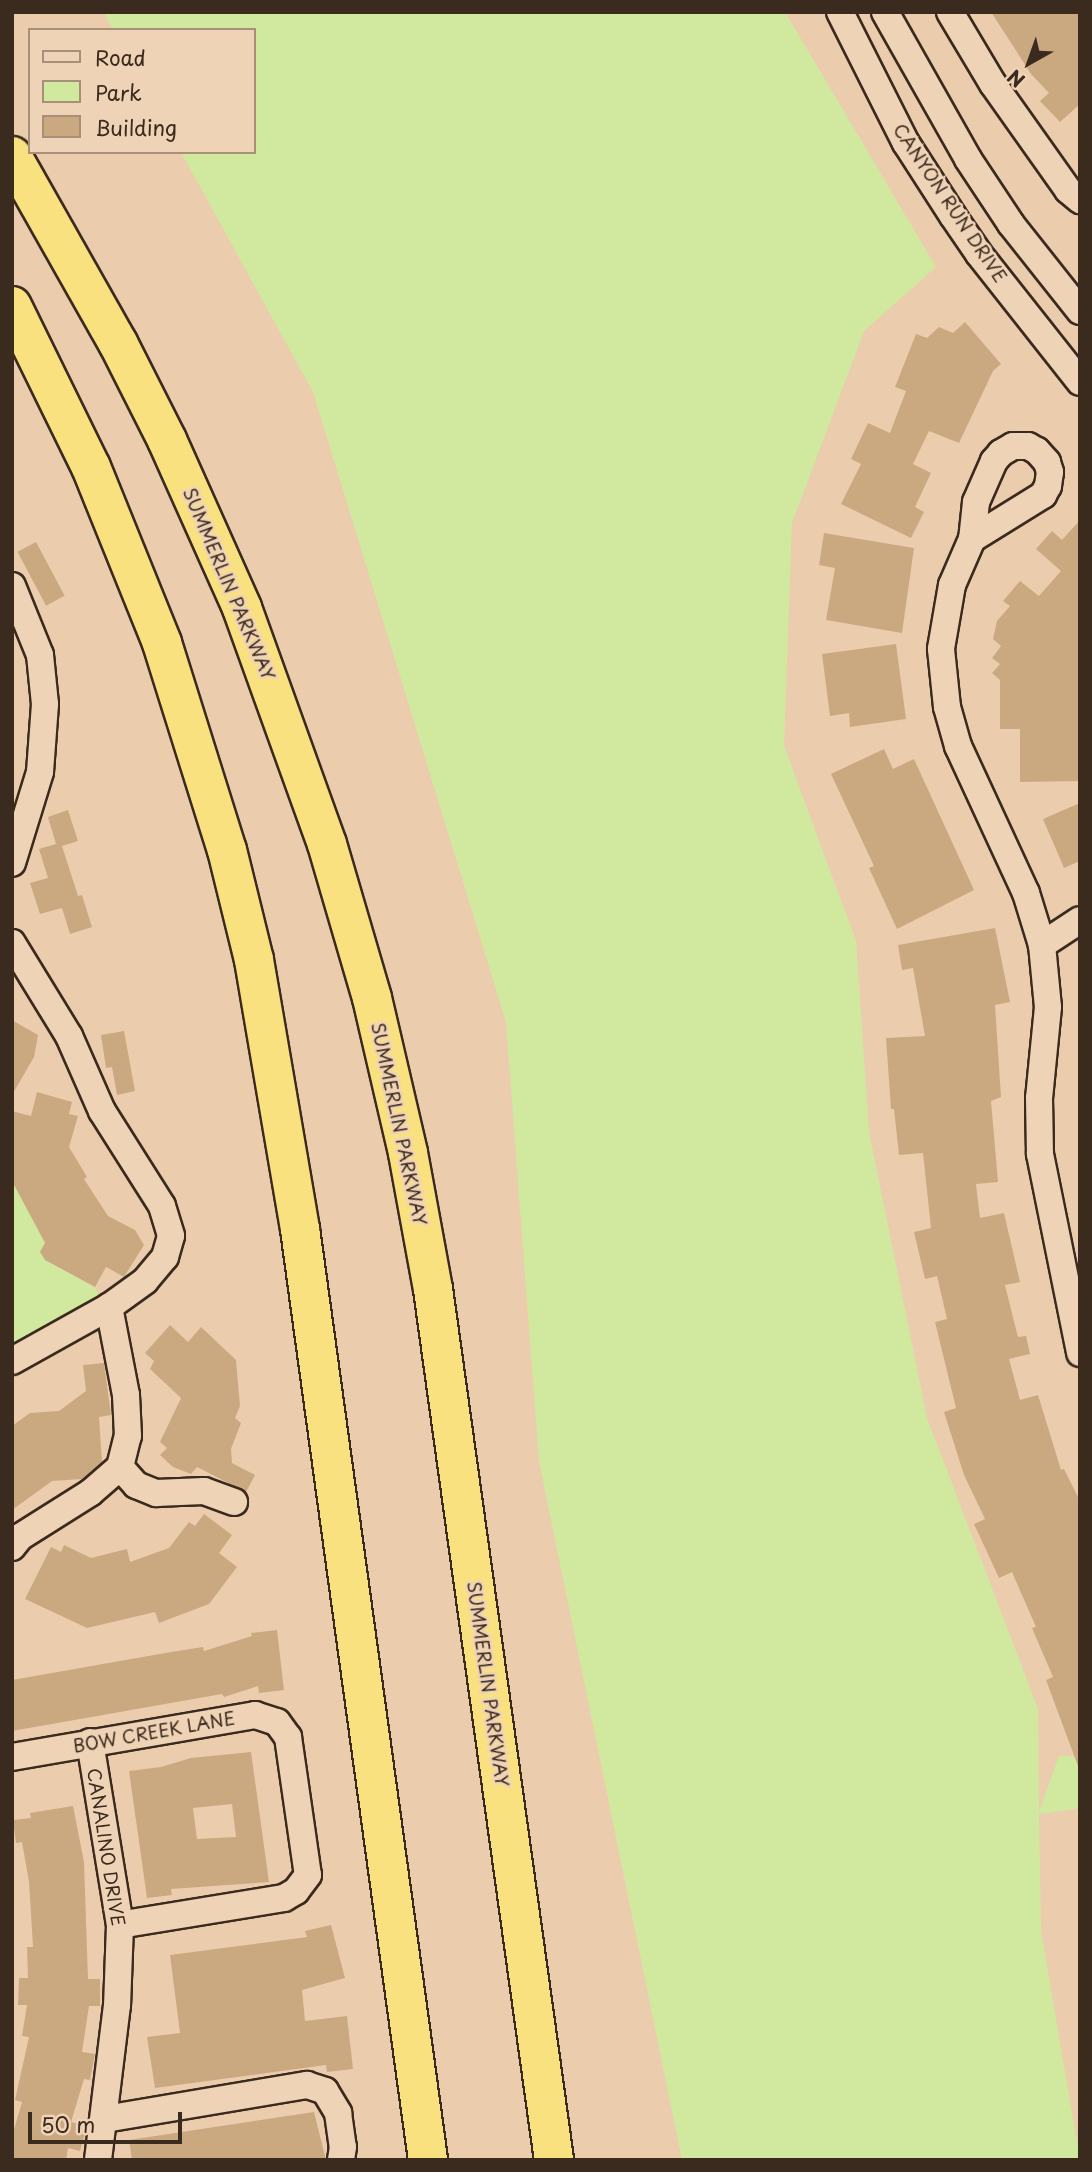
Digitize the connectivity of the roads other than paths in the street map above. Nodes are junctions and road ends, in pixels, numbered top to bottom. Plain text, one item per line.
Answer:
1 (840, 12) edge
2 (885, 12) edge
3 (950, 12) edge
4 (12, 156) edge
5 (1080, 200) edge
6 (12, 306) edge
7 (1080, 311) edge
8 (1080, 382) edge
9 (971, 539) dead end
10 (12, 586) edge
11 (12, 863) edge
12 (1080, 920) edge
13 (12, 943) edge
14 (1041, 945) junction
15 (1068, 1239) edge
16 (109, 1307) junction
17 (1080, 1353) edge
18 (12, 1361) edge
19 (121, 1467) junction
20 (234, 1502) dead end
21 (12, 1547) edge
22 (90, 1742) junction
23 (12, 1757) edge
24 (120, 1925) junction
25 (105, 2119) junction
26 (342, 2153) edge
27 (98, 2160) edge
28 (428, 2160) edge
29 (554, 2160) edge

1 - 8 street, CANYON RUN DRIVE
2 - 7 street
3 - 5 street
4 - 29 highway, SUMMERLIN PARKWAY
6 - 28 highway
9 - 14 street
10 - 11 street
12 - 14 street
13 - 16 street
14 - 15 street
15 - 17 street
16 - 18 street
16 - 19 street
19 - 20 street
19 - 21 street
22 - 23 street, BOW CREEK LANE
22 - 24 street, CANALINO DRIVE
22 - 24 street, BOW CREEK LANE
24 - 25 street, CANALINO DRIVE
25 - 26 street
25 - 27 street, CANALINO DRIVE

